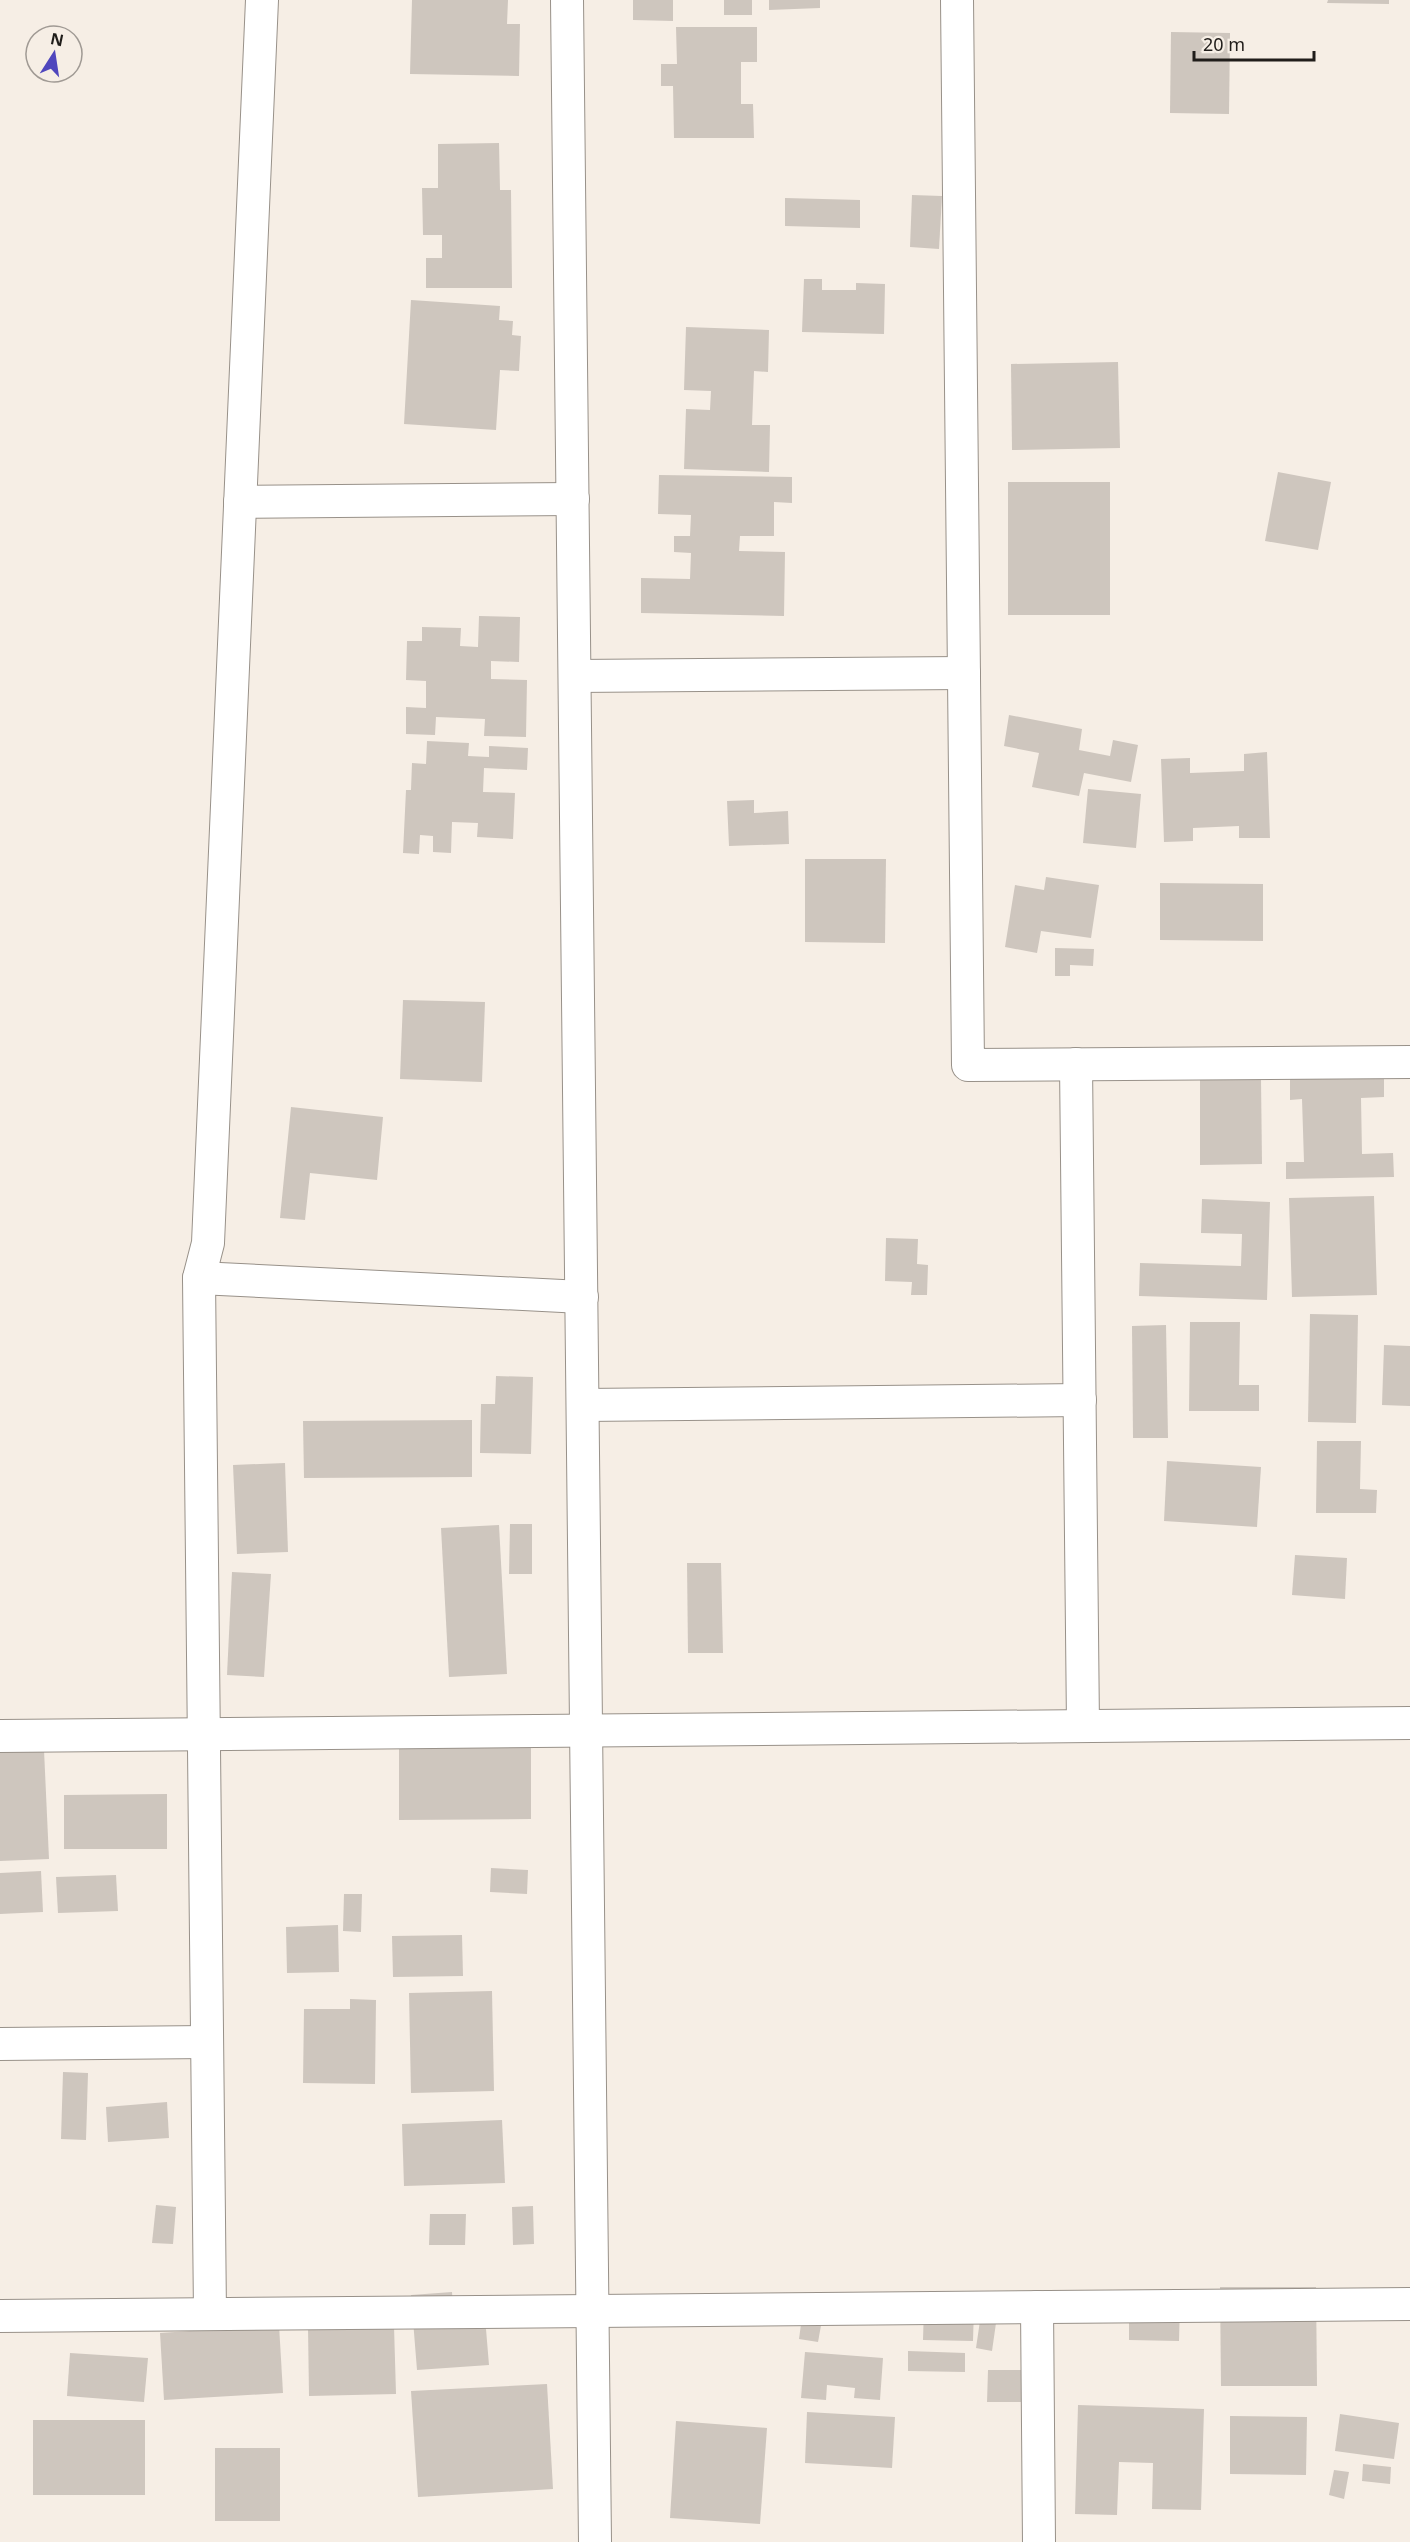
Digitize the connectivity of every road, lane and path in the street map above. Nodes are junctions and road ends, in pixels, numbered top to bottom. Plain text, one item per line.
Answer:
1 (262, 0) edge
2 (567, 0) edge
3 (957, 0) edge
4 (573, 499) junction
5 (240, 502) junction
6 (964, 673) junction
7 (574, 676) junction
8 (1410, 1062) edge
9 (1076, 1064) junction
10 (199, 1278) junction
11 (582, 1297) junction
12 (1080, 1401) junction
13 (583, 1405) junction
14 (1410, 1723) edge
15 (1083, 1726) junction
16 (586, 1730) junction
17 (204, 1734) junction
18 (0, 1736) edge
19 (207, 2042) junction
20 (0, 2044) edge
21 (1410, 2304) edge
22 (1037, 2307) junction
23 (593, 2311) junction
24 (210, 2314) junction
25 (0, 2316) edge
26 (596, 2542) edge
27 (1040, 2542) edge

1 - 5 street
2 - 4 street
3 - 6 street
4 - 5 street
4 - 7 street
5 - 10 street
6 - 7 street
6 - 9 street
7 - 11 street
8 - 9 street
9 - 12 street
10 - 11 street
10 - 17 street
11 - 13 street
12 - 13 street
12 - 15 street
13 - 16 street
14 - 15 street
15 - 16 street
16 - 17 street
16 - 23 street
17 - 18 street
17 - 19 street
19 - 20 street
19 - 24 street
21 - 22 street
22 - 23 street
22 - 27 street
23 - 24 street
23 - 26 street
24 - 25 street

